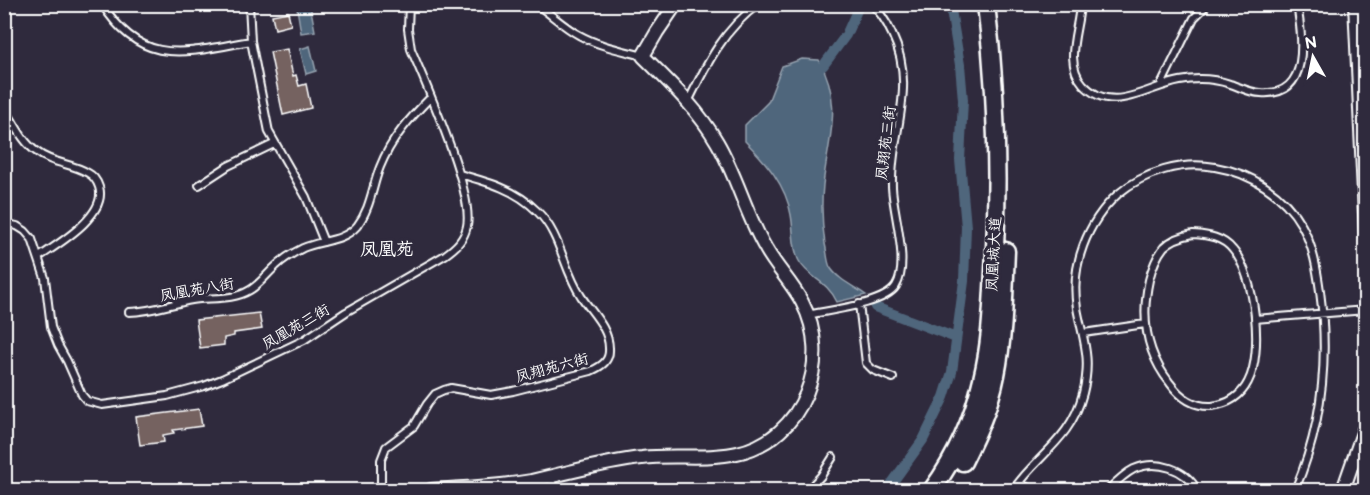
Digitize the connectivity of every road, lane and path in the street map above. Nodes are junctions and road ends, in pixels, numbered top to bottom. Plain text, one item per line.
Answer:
1 (102, 4) edge
2 (249, 4) edge
3 (409, 4) edge
4 (536, 4) edge
5 (676, 4) edge
6 (759, 4) edge
7 (871, 4) edge
8 (986, 4) edge
9 (997, 4) edge
10 (1080, 4) edge
11 (1208, 4) edge
12 (1297, 4) edge
13 (1355, 4) edge
14 (251, 41) junction
15 (643, 56) junction
16 (1161, 85) junction
17 (431, 97) junction
18 (688, 102) junction
19 (4, 107) edge
20 (274, 144) junction
21 (459, 174) junction
22 (199, 185) dead end
23 (4, 223) edge
24 (1365, 235) edge
25 (324, 242) junction
26 (39, 257) junction
27 (859, 304) junction
28 (1365, 310) edge
29 (129, 312) dead end
30 (1323, 314) junction
31 (807, 315) junction
32 (1255, 319) junction
33 (1145, 324) junction
34 (1084, 333) junction
35 (893, 378) dead end
36 (1365, 424) edge
37 (833, 457) dead end
38 (550, 476) junction
39 (1018, 483) junction
40 (381, 490) edge
41 (431, 490) edge
42 (555, 490) edge
43 (808, 490) edge
44 (932, 490) edge
45 (946, 490) edge
46 (1013, 490) edge
47 (1032, 490) edge
48 (1108, 490) edge
49 (1197, 490) edge
50 (1295, 490) edge
51 (1343, 490) edge

1 - 14 lane
2 - 14 lane
3 - 17 lane, 凤凰苑三街
4 - 15 lane
5 - 15 street
6 - 18 lane
7 - 27 lane, 凤翔苑三街
8 - 44 main road, 凤凰城大道
9 - 45 main road, 凤凰城大道
10 - 16 lane
11 - 16 lane
12 - 16 lane
13 - 24 street
14 - 20 lane
15 - 18 street
17 - 21 lane, 凤凰苑三街
17 - 25 lane, 凤凰苑八街
18 - 31 street
19 - 26 lane
20 - 22 lane
20 - 25 lane
21 - 26 lane, 凤凰苑三街
21 - 40 lane, 凤翔苑六街
23 - 26 lane, 凤凰苑三街
25 - 29 lane, 凤凰苑八街
27 - 31 lane, 凤翔苑三街
27 - 35 lane
28 - 30 lane
30 - 32 lane
30 - 34 lane
30 - 50 lane
31 - 38 street
32 - 33 lane
32 - 33 lane
33 - 34 lane
34 - 39 lane
36 - 51 street
37 - 43 lane
38 - 41 street
38 - 42 lane
39 - 46 lane
39 - 47 lane
48 - 49 lane

